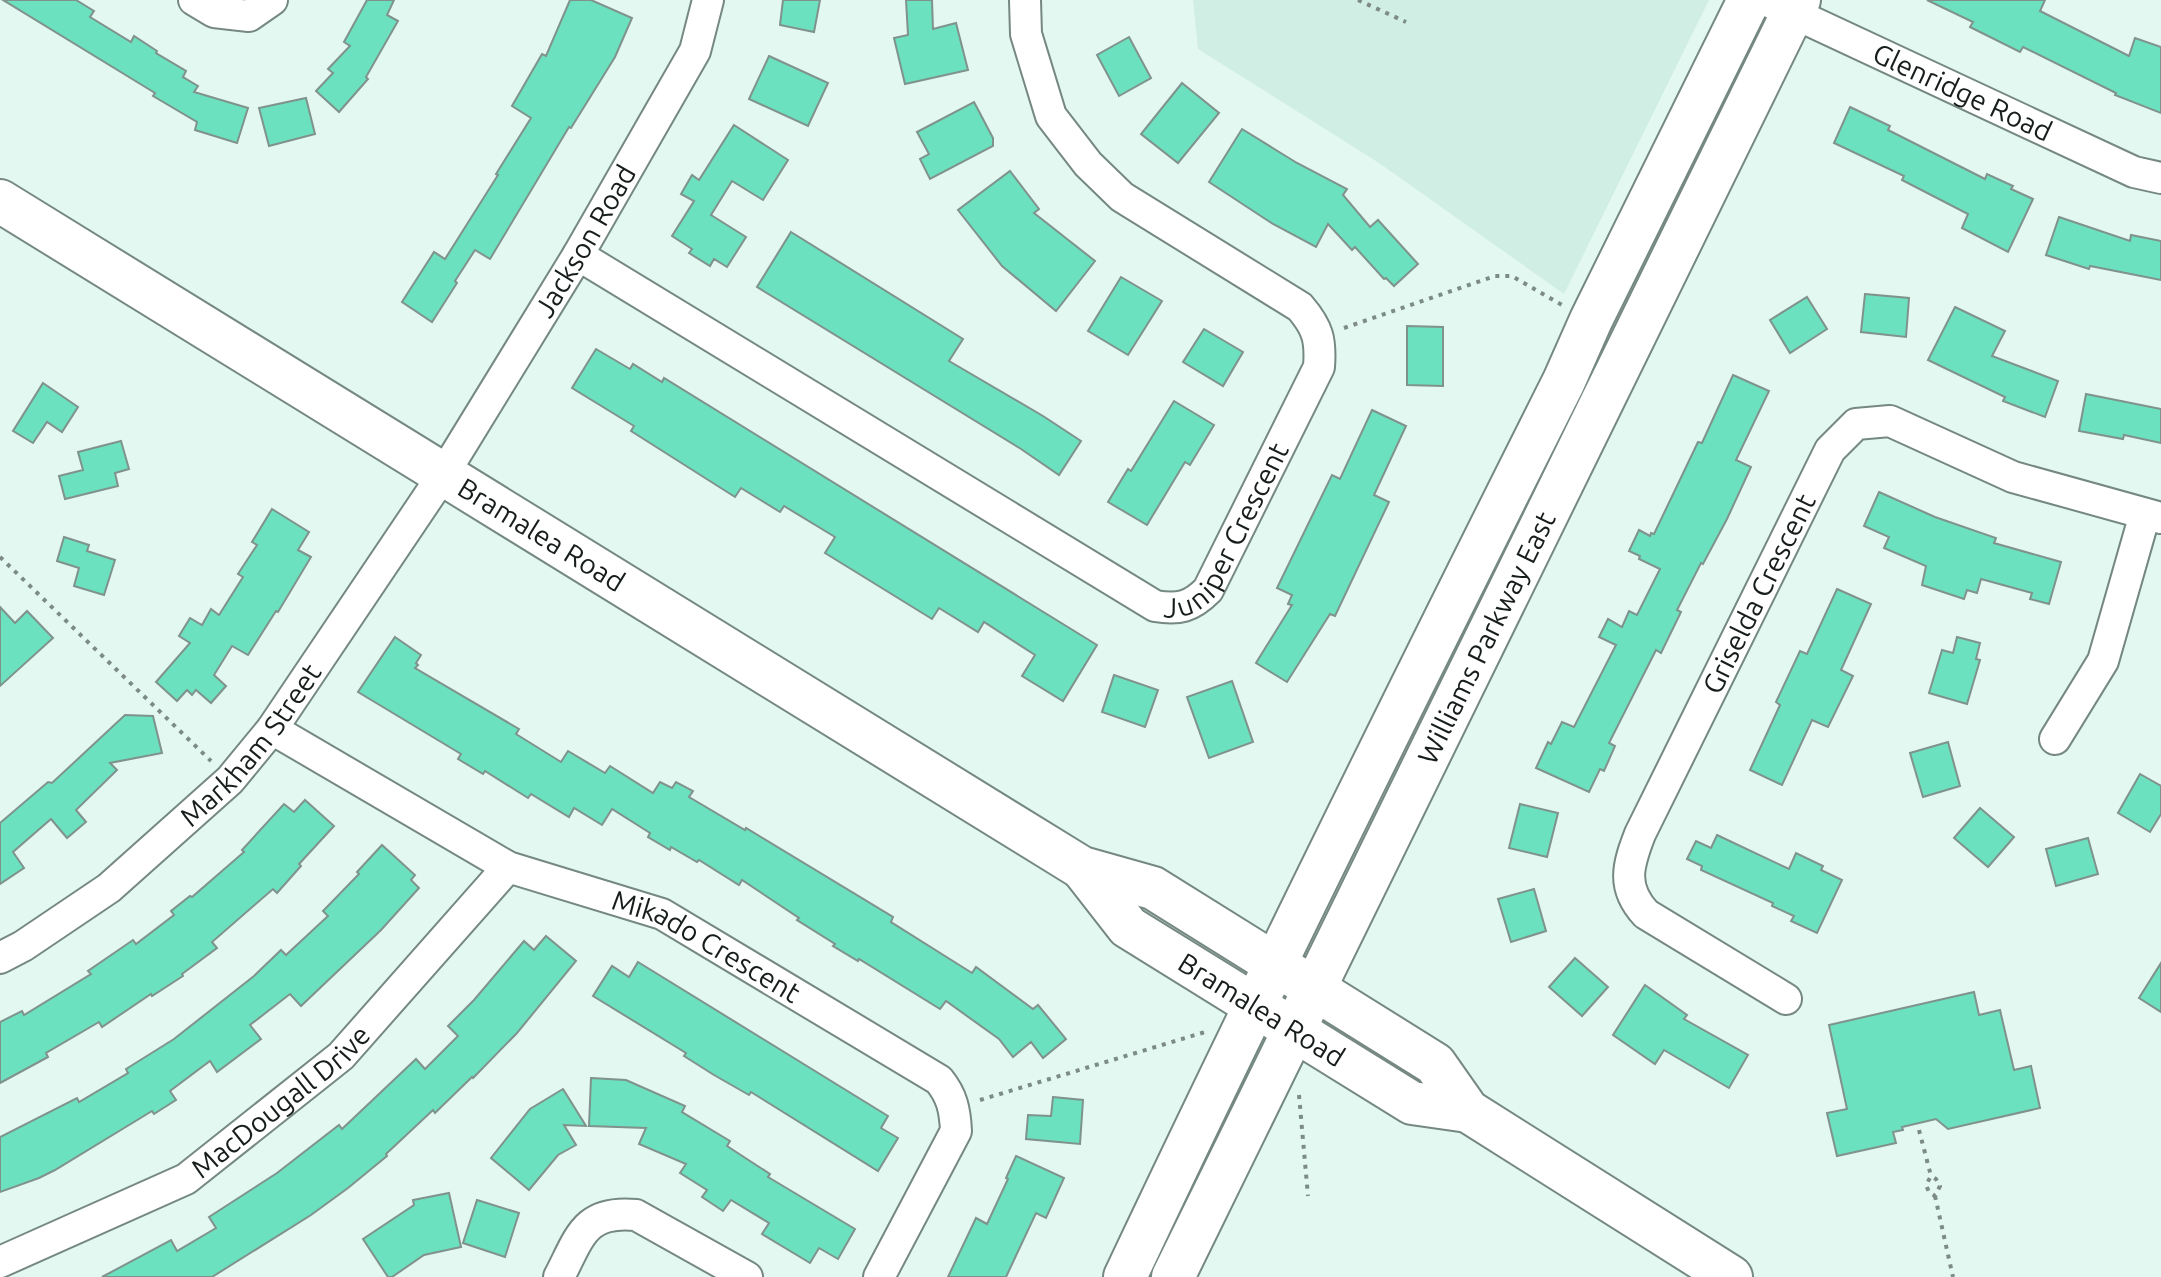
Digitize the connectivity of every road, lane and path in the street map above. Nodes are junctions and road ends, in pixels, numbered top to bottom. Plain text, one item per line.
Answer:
1 (194, 0) edge
2 (272, 0) edge
3 (708, 0) edge
4 (1025, 0) edge
5 (1358, 0) edge
6 (1749, 0) edge
7 (1786, 4) edge
8 (1406, 22) dead end
9 (2161, 178) edge
10 (0, 201) edge
11 (578, 255) junction
12 (1591, 320) junction
13 (1319, 337) junction
14 (443, 475) junction
15 (2153, 516) edge
16 (0, 557) edge
17 (272, 729) junction
18 (2055, 739) dead end
19 (230, 780) junction
20 (508, 867) junction
21 (1082, 868) junction
22 (0, 958) edge
23 (1275, 963) junction
24 (1313, 988) junction
25 (1786, 999) dead end
26 (1254, 1005) junction
27 (1293, 1029) junction
28 (1205, 1032) dead end
29 (1299, 1094) dead end
30 (954, 1108) junction
31 (1468, 1111) junction
32 (1919, 1130) dead end
33 (1931, 1176) junction
34 (1308, 1196) dead end
35 (1935, 1196) junction
36 (0, 1262) edge
37 (559, 1277) edge
38 (747, 1277) edge
39 (879, 1277) edge
40 (1125, 1277) edge
41 (1173, 1277) edge
42 (1731, 1277) edge
43 (1953, 1277) edge

1 - 2 street
3 - 11 street, Jackson Road
4 - 13 street
5 - 8 path
6 - 12 main road, Williams Parkway East
7 - 9 street, Glenridge Road
7 - 24 main road, Williams Parkway East
10 - 14 main road, Bramalea Road
11 - 13 street, Juniper Crescent
11 - 14 street, Jackson Road
12 - 13 path
12 - 23 main road, Williams Parkway East
14 - 17 street, Markham Street
14 - 21 main road, Bramalea Road
15 - 18 street
15 - 25 street, Griselda Crescent
16 - 19 path
17 - 19 street, Markham Street
17 - 20 street, Mikado Crescent
19 - 22 street, Markham Street
20 - 30 street, Mikado Crescent
20 - 36 street, MacDougall Drive
21 - 23 main road, Bramalea Road
21 - 26 main road, Bramalea Road
23 - 24 main road, Bramalea Road
23 - 26 main road, Williams Parkway East
24 - 27 main road, Williams Parkway East
24 - 31 main road, Bramalea Road
26 - 27 main road, Bramalea Road
26 - 40 main road, Williams Parkway East
27 - 31 main road, Bramalea Road
27 - 41 main road, Williams Parkway East
28 - 30 path
29 - 34 path
30 - 39 street
31 - 42 main road, Bramalea Road
32 - 33 path
33 - 35 path
33 - 35 path
35 - 43 path
37 - 38 street

